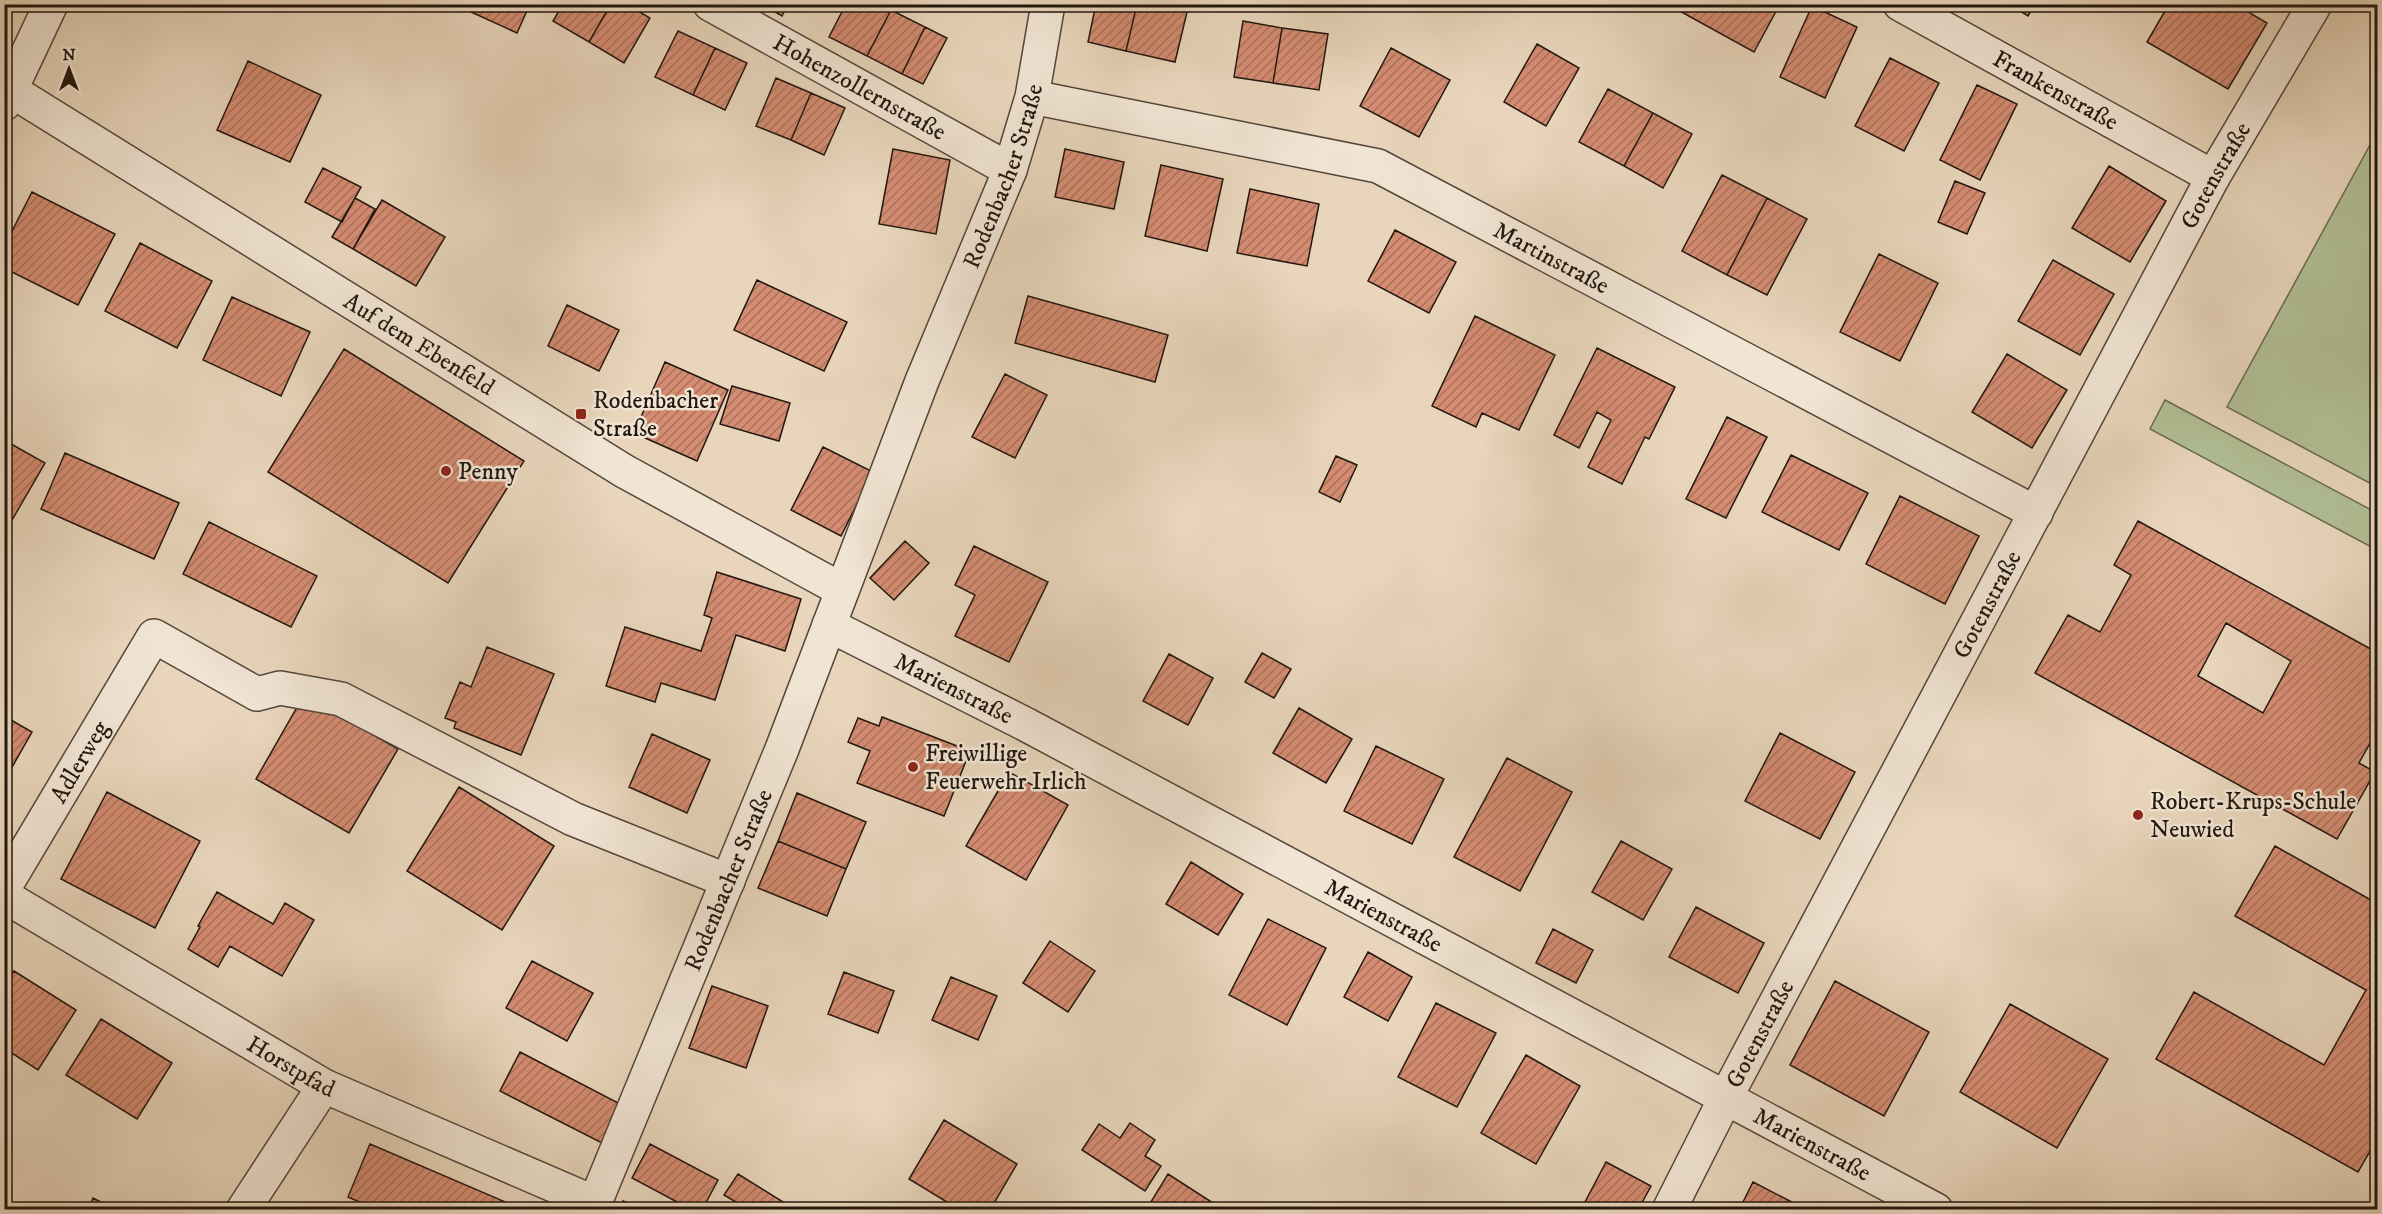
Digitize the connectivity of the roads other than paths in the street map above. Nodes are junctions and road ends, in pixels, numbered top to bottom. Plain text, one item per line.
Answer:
1 (51, 4) edge
2 (710, 4) edge
3 (1048, 4) edge
4 (1900, 4) edge
5 (2315, 4) edge
6 (7, 94) edge
7 (1032, 97) junction
8 (1010, 170) junction
9 (2213, 177) junction
10 (2036, 513) junction
11 (842, 590) junction
12 (830, 625) junction
13 (728, 880) junction
14 (4, 888) edge
15 (4, 896) edge
16 (324, 1086) junction
17 (1726, 1097) junction
18 (593, 1206) edge
19 (243, 1209) edge
20 (1669, 1209) edge
21 (1936, 1209) edge

1 - 6 street
2 - 8 street, Hohenzollernstraße
3 - 7 street, Rodenbacher Straße
4 - 9 street, Frankenstraße
5 - 9 street, Gotenstraße
6 - 11 street, Auf dem Ebenfeld
7 - 8 street, Rodenbacher Straße
7 - 10 street, Martinstraße
8 - 11 street, Rodenbacher Straße
9 - 10 street, Gotenstraße
10 - 17 street, Gotenstraße
11 - 12 street, Rodenbacher Straße
12 - 13 street, Rodenbacher Straße
12 - 17 street, Marienstraße
13 - 14 street, Adlerweg
13 - 18 street, Rodenbacher Straße
15 - 16 street, Horstpfad
16 - 18 street, Horstpfad
16 - 19 street
17 - 20 street, Gotenstraße
17 - 21 street, Marienstraße

